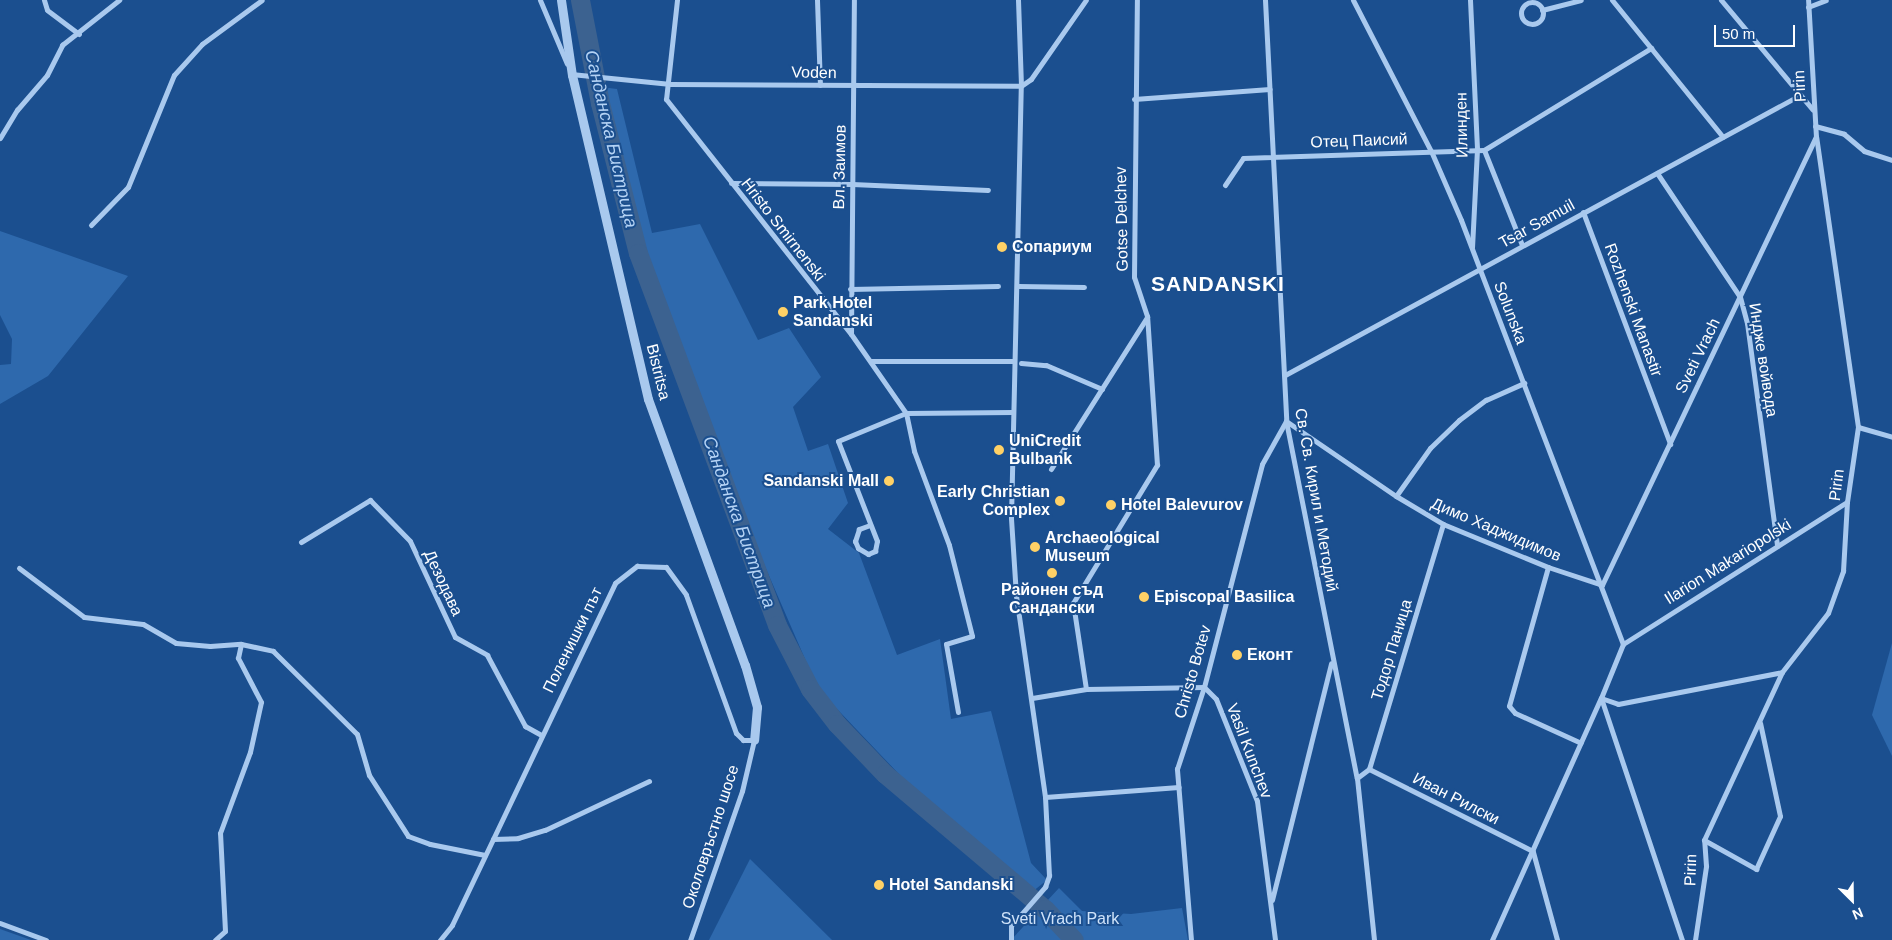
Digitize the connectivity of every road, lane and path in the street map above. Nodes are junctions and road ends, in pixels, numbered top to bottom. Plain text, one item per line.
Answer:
1 (44, 0) edge
2 (119, 0) edge
3 (262, 0) edge
4 (540, 0) edge
5 (561, 0) edge
6 (677, 0) edge
7 (817, 0) edge
8 (854, 0) edge
9 (1018, 0) edge
10 (1086, 0) edge
11 (1136, 0) edge
12 (1265, 0) edge
13 (1353, 0) edge
14 (1470, 0) edge
15 (1581, 0) edge
16 (1612, 0) edge
17 (1721, 0) edge
18 (1808, 0) edge
19 (1826, 0) edge
20 (1808, 7) junction
21 (1542, 10) junction
22 (79, 34) junction
23 (1651, 48) junction
24 (572, 75) junction
25 (670, 84) junction
26 (820, 85) junction
27 (1021, 86) junction
28 (854, 87) junction
29 (1270, 89) junction
30 (1800, 95) junction
31 (1134, 99) junction
32 (1813, 110) junction
33 (1814, 126) junction
34 (1723, 136) junction
35 (1816, 137) junction
36 (0, 138) edge
37 (1477, 148) junction
38 (1484, 150) junction
39 (1431, 151) junction
40 (1275, 157) junction
41 (1892, 160) edge
42 (1657, 173) junction
43 (731, 183) junction
44 (852, 184) junction
45 (1226, 185) dead end
46 (988, 190) dead end
47 (1583, 212) junction
48 (91, 225) dead end
49 (1522, 246) junction
50 (1472, 250) junction
51 (1480, 269) junction
52 (998, 286) dead end
53 (1018, 286) junction
54 (1084, 287) dead end
55 (850, 289) junction
56 (1740, 297) junction
57 (1147, 316) junction
58 (851, 334) junction
59 (871, 361) junction
60 (1014, 361) junction
61 (1021, 363) dead end
62 (1285, 375) junction
63 (1524, 383) junction
64 (1102, 389) junction
65 (1012, 412) junction
66 (906, 414) junction
67 (1286, 421) junction
68 (1858, 427) junction
69 (1892, 437) edge
70 (1670, 444) junction
71 (1051, 469) dead end
72 (1396, 496) junction
73 (1847, 502) junction
74 (1443, 524) junction
75 (870, 525) junction
76 (301, 542) dead end
77 (1777, 546) junction
78 (1548, 567) junction
79 (19, 568) dead end
80 (1602, 585) junction
81 (241, 644) junction
82 (1623, 644) junction
83 (1332, 661) junction
84 (1782, 672) junction
85 (1204, 686) junction
86 (1086, 689) junction
87 (1032, 698) junction
88 (1601, 698) junction
89 (958, 712) dead end
90 (1759, 722) junction
91 (540, 736) junction
92 (754, 740) junction
93 (1581, 743) junction
94 (1369, 769) junction
95 (1357, 778) junction
96 (649, 781) dead end
97 (1179, 787) junction
98 (1044, 797) junction
99 (493, 839) junction
100 (1704, 840) junction
101 (1532, 851) junction
102 (485, 855) junction
103 (1271, 904) junction
104 (0, 923) edge
105 (46, 940) edge
106 (215, 940) edge
107 (440, 940) edge
108 (690, 940) edge
109 (1011, 940) edge
110 (1191, 940) edge
111 (1275, 940) edge
112 (1374, 940) edge
113 (1492, 940) edge
114 (1557, 940) edge
115 (1682, 940) edge
116 (1695, 940) edge

1 - 22 street
2 - 22 street
3 - 48 street
4 - 24 street
5 - 24 street, Bistritsa
6 - 25 street
7 - 26 street
8 - 28 street, Вл. Заимов
9 - 27 street
10 - 27 street
11 - 31 street, Gotse Delchev
12 - 29 street, Св. Св. Кирил и Методий
13 - 39 street, Solunska
14 - 37 street, Илинден
15 - 21 street
16 - 23 street
17 - 30 street
18 - 20 street, Pirin
19 - 20 street
20 - 32 street, Pirin
21 - 21 street
22 - 36 street
23 - 34 street
23 - 38 street
24 - 25 street, Voden
24 - 92 street, Bistritsa
25 - 26 street, Voden
25 - 43 street, Hristo Smirnenski
26 - 28 street, Voden
27 - 28 street, Voden
27 - 53 street
28 - 44 street, Вл. Заимов
29 - 31 street
29 - 40 street, Св. Св. Кирил и Методий
30 - 32 street
30 - 34 street, Tsar Samuil
31 - 57 street, Gotse Delchev
32 - 33 street, Pirin
33 - 35 street, Pirin
33 - 41 street
34 - 42 street, Tsar Samuil
35 - 56 street, Sveti Vrach
35 - 68 street, Pirin
37 - 38 street, Отец Паисий
37 - 39 street, Отец Паисий
37 - 50 street, Илинден
38 - 49 street
39 - 40 street, Отец Паисий
39 - 50 street, Solunska
40 - 45 street, Отец Паисий
40 - 62 street, Св. Св. Кирил и Методий
42 - 47 street, Tsar Samuil
42 - 56 street, Индже войвода
43 - 44 street
43 - 58 street, Hristo Smirnenski
44 - 46 street
44 - 55 street, Вл. Заимов
47 - 49 street, Tsar Samuil
47 - 70 street, Rozhenski Manastir
49 - 51 street, Tsar Samuil
50 - 51 street, Solunska
51 - 62 street, Tsar Samuil
51 - 63 street, Solunska
52 - 55 street
53 - 54 street
53 - 60 street
55 - 58 street, Вл. Заимов
56 - 70 street, Sveti Vrach
56 - 77 street, Индже войвода
57 - 64 street
57 - 86 street, Gotse Delchev
58 - 59 street, Hristo Smirnenski
59 - 60 street
59 - 66 street, Hristo Smirnenski
60 - 65 street
61 - 64 street
62 - 67 street, Св. Св. Кирил и Методий
63 - 72 street
63 - 80 street, Solunska
64 - 71 street
65 - 66 street
65 - 87 street
66 - 75 street
66 - 89 street
67 - 72 street, Димо Хаджидимов
67 - 83 street, Св. Св. Кирил и Методий
67 - 85 street, Christo Botev
68 - 69 street
68 - 73 street, Pirin
70 - 80 street, Sveti Vrach
72 - 74 street, Димо Хаджидимов
73 - 77 street, Ilarion Makariopolski
73 - 84 street, Pirin
74 - 78 street, Димо Хаджидимов
74 - 94 street, Тодор Паница
75 - 75 street
76 - 91 street, Дезодава
77 - 82 street, Ilarion Makariopolski
78 - 80 street, Димо Хаджидимов
78 - 93 street
79 - 81 street
80 - 82 street, Solunska
81 - 102 street
81 - 106 street
82 - 88 street
83 - 95 street, Св. Св. Кирил и Методий
83 - 103 street
84 - 88 street
84 - 90 street, Pirin
85 - 86 street
85 - 97 street, Christo Botev
85 - 103 street, Vasil Kunchev
86 - 87 street
87 - 98 street
88 - 93 street
88 - 115 street
90 - 100 street, Pirin
90 - 100 street
91 - 92 street, Поленишки път
91 - 99 street, Поленишки път
92 - 108 street, Околовръстно шосе
93 - 101 street
94 - 95 street
94 - 101 street, Иван Рилски
95 - 112 street, Св. Св. Кирил и Методий
96 - 99 street
97 - 98 street
97 - 110 street, Christo Botev
98 - 109 street
99 - 102 street, Поленишки път
100 - 116 street, Pirin
101 - 113 street
101 - 114 street
102 - 107 street, Поленишки път
103 - 111 street, Vasil Kunchev
104 - 105 street

